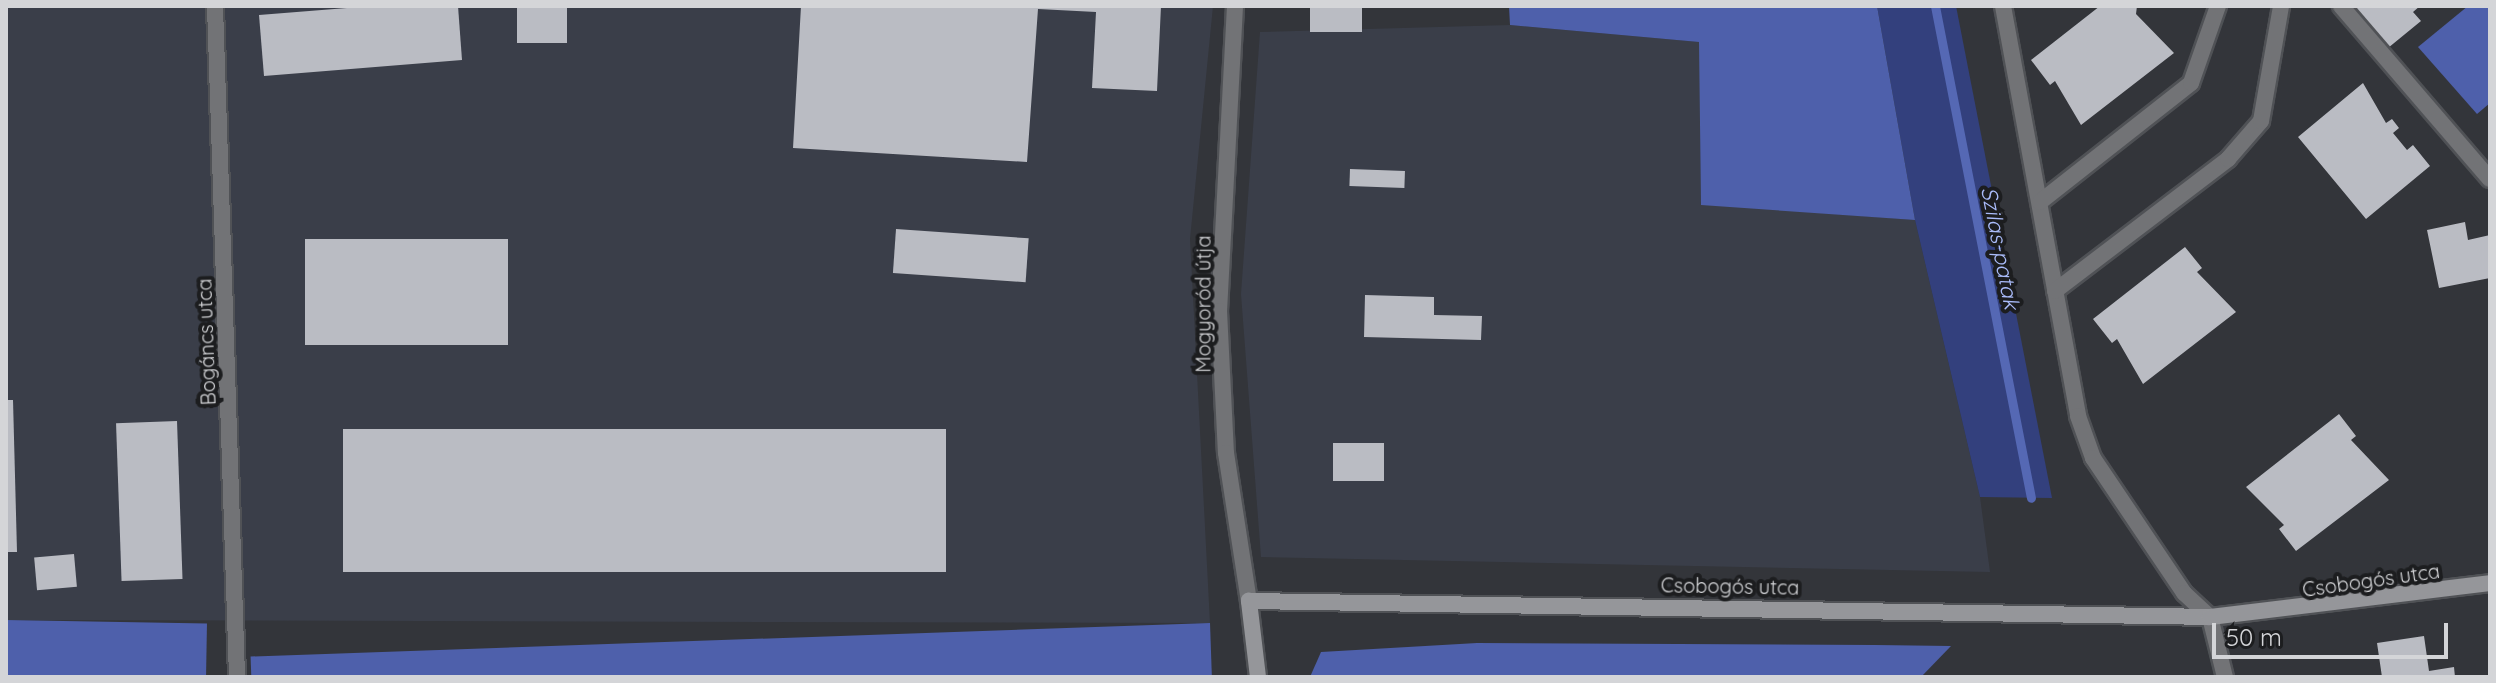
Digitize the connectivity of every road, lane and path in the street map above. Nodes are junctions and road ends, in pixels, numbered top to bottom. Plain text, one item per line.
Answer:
1 (215, 6) edge
2 (1235, 6) edge
3 (2003, 6) edge
4 (2218, 6) edge
5 (2281, 6) edge
6 (2341, 6) edge
7 (2490, 179) edge
8 (2040, 202) junction
9 (2055, 291) junction
10 (2490, 583) edge
11 (1249, 601) junction
12 (2210, 617) junction
13 (237, 677) edge
14 (1258, 677) edge
15 (2225, 677) edge

1 - 13 street, Bogáncs utca
2 - 11 street, Mogyoród útja
3 - 8 street
4 - 8 street
5 - 9 street
6 - 7 street
8 - 9 street
9 - 12 street
10 - 12 street, Csobogós utca
11 - 12 street, Csobogós utca
11 - 14 street
12 - 15 street

